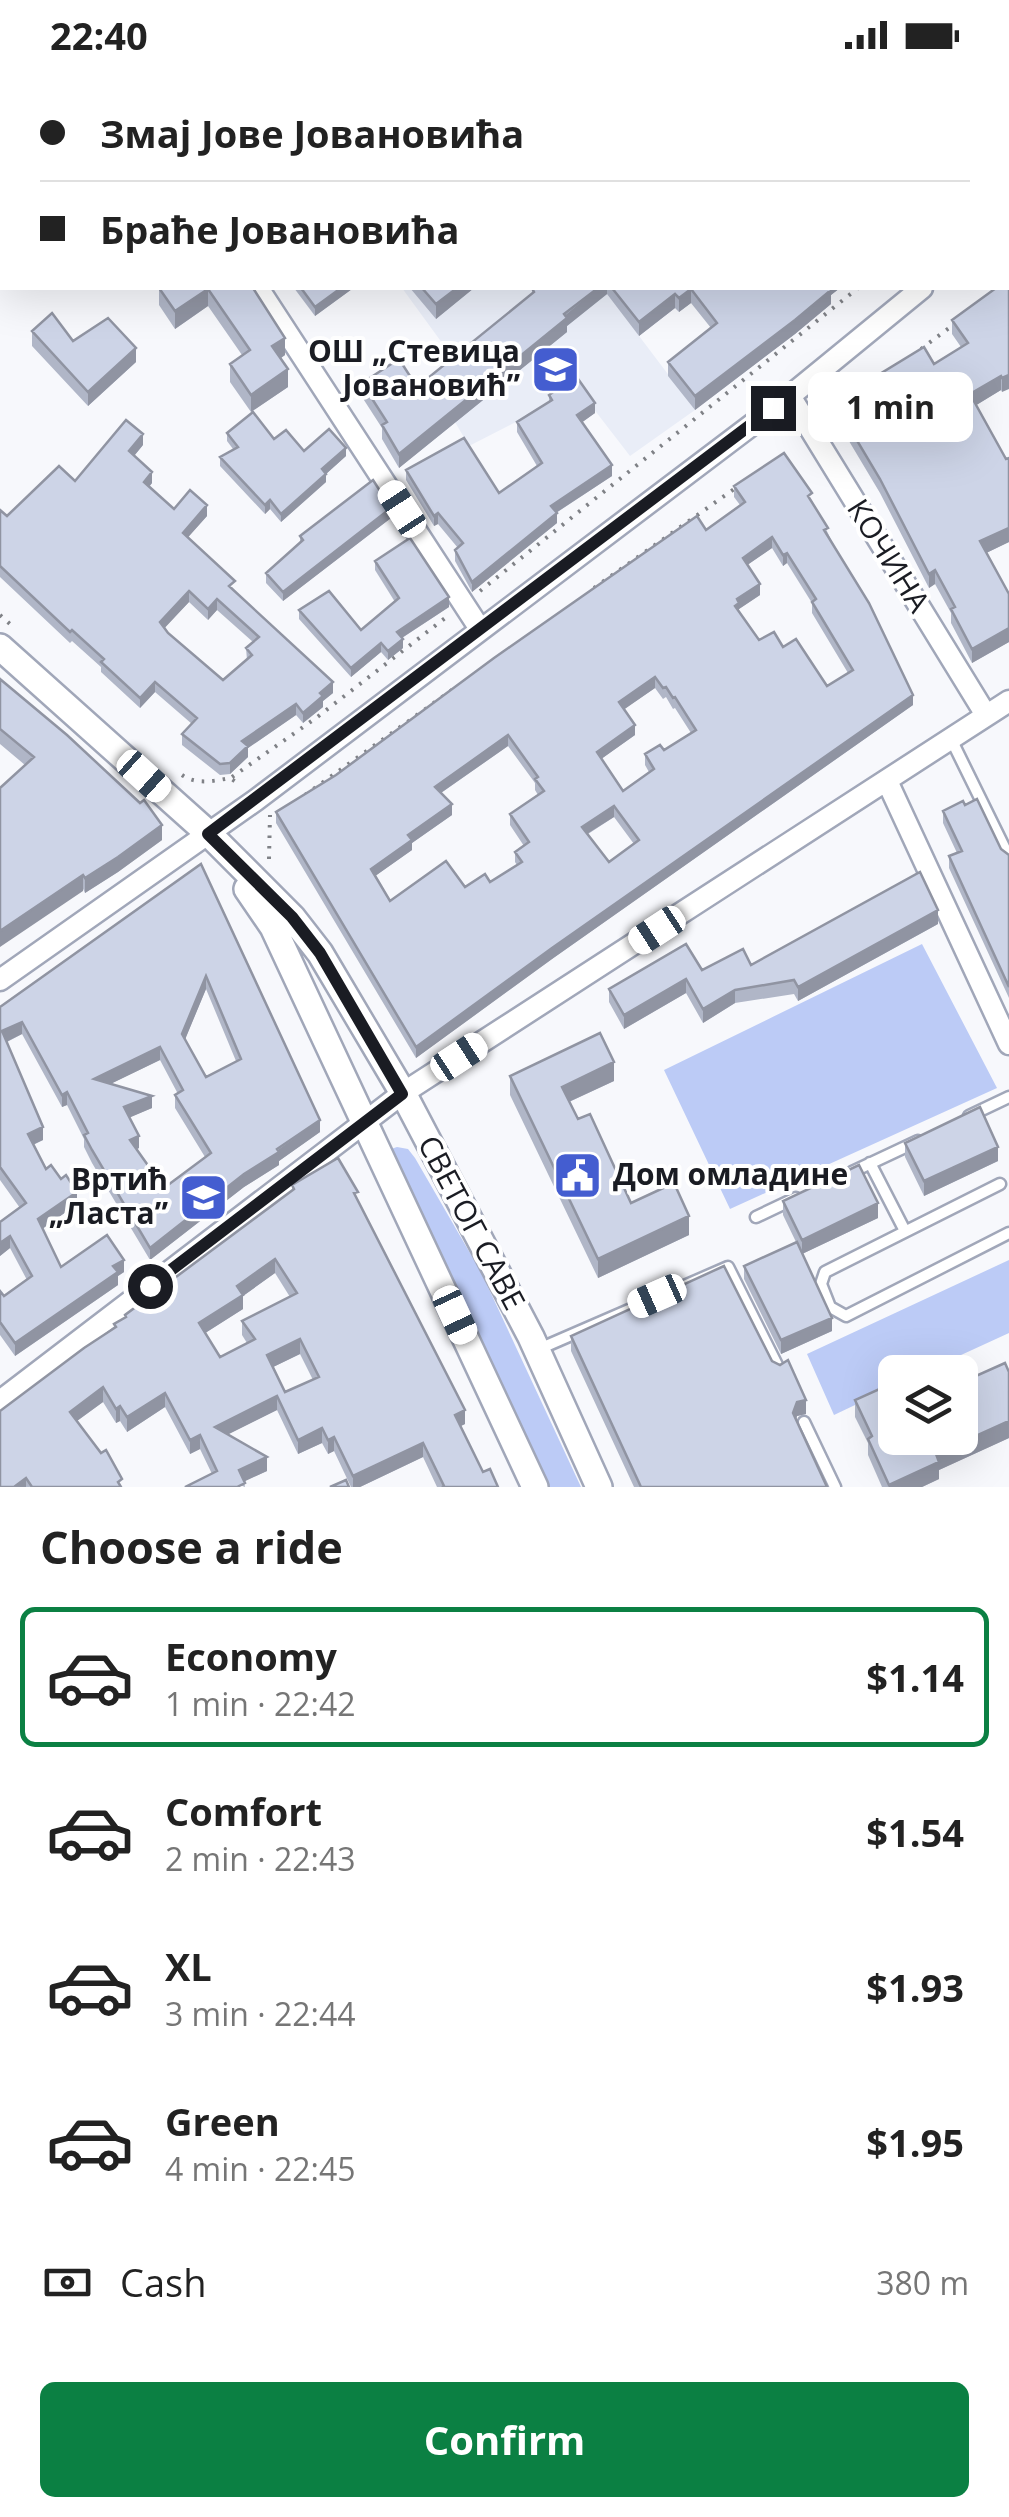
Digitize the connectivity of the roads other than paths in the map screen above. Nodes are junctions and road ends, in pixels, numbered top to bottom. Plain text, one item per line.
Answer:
1 (259, 290) edge
2 (920, 290) edge
3 (790, 396) junction
4 (480, 629) junction
5 (0, 647) edge
6 (1009, 701) edge
7 (986, 715) junction
8 (952, 740) junction
9 (888, 781) junction
10 (208, 834) junction
11 (1009, 857) edge
12 (0, 980) edge
13 (1009, 1044) edge
14 (402, 1094) junction
15 (1009, 1097) edge
16 (364, 1120) junction
17 (957, 1122) edge
18 (922, 1138) edge
19 (870, 1163) junction
20 (838, 1179) edge
21 (1000, 1184) dead end
22 (805, 1194) edge
23 (756, 1217) dead end
24 (905, 1232) junction
25 (1009, 1233) edge
26 (537, 1350) junction
27 (780, 1371) edge
28 (0, 1401) edge
29 (804, 1422) dead end
30 (535, 1487) edge
31 (599, 1487) edge
32 (835, 1487) edge

1 - 4 street
2 - 3 street
3 - 4 street
3 - 7 street, КОЧИНА
4 - 10 street
5 - 10 street, СВЕТОГ САВЕ
6 - 7 street
7 - 8 street
8 - 9 street
8 - 11 lane
9 - 13 street
9 - 14 street
10 - 12 street
10 - 14 street, СВЕТОГ САВЕ
10 - 16 street, СВЕТОГ САВЕ
14 - 16 street
14 - 26 street, СВЕТОГ САВЕ
15 - 17 lane
16 - 28 street
16 - 30 street, СВЕТОГ САВЕ
18 - 19 lane
19 - 20 lane
19 - 24 lane
21 - 24 lane
22 - 23 lane
24 - 25 lane
26 - 27 lane
26 - 31 street, СВЕТОГ САВЕ
29 - 32 lane

